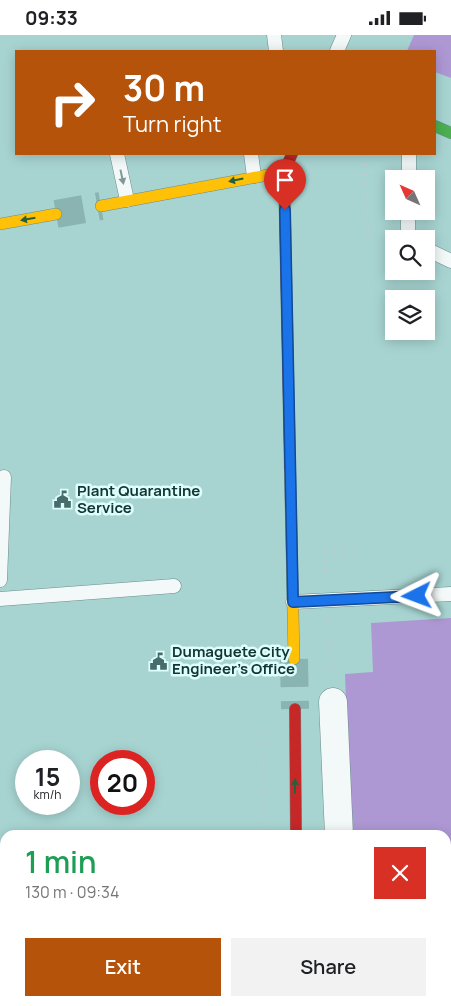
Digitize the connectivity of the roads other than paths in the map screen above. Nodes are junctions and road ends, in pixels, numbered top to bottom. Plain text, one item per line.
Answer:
1 (274, 35) edge
2 (344, 35) edge
3 (276, 50) edge
4 (337, 50) edge
5 (436, 126) edge
6 (451, 133) edge
7 (117, 155) edge
8 (251, 155) edge
9 (292, 155) edge
10 (409, 155) edge
11 (409, 170) edge
12 (284, 173) junction
13 (254, 176) junction
14 (127, 201) junction
15 (101, 206) tunnel mouth
16 (56, 214) tunnel mouth
17 (0, 224) edge
18 (435, 253) edge
19 (451, 261) edge
20 (4, 477) dead end
21 (0, 580) edge
22 (174, 586) dead end
23 (451, 594) edge
24 (0, 599) edge
25 (293, 602) junction
26 (294, 659) tunnel mouth
27 (334, 702) dead end
28 (295, 709) tunnel mouth
29 (296, 830) edge
30 (338, 830) edge

1 - 3 lane
2 - 4 lane
5 - 6 highway
7 -> 14 lane
8 - 13 lane
9 - 12 highway
10 - 11 lane
12 - 13 highway
12 - 25 highway
13 -> 14 highway
14 - 15 highway
16 -> 17 highway
18 - 19 lane
20 - 21 lane
22 - 24 lane
23 - 25 lane
25 - 26 highway
27 - 30 street
29 -> 28 highway

